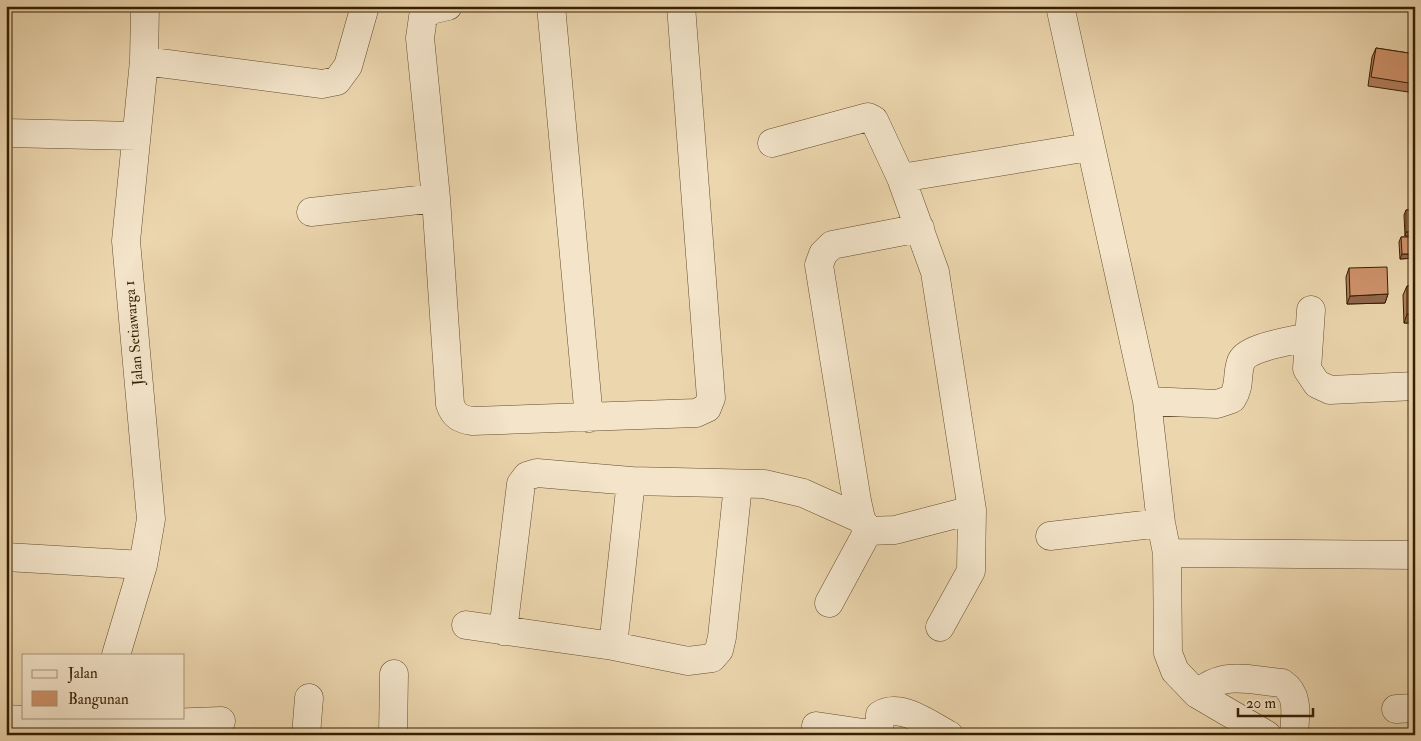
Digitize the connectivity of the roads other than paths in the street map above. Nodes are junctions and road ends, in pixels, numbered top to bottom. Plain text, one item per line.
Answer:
1 (145, 6) edge
2 (365, 6) edge
3 (448, 6) edge
4 (551, 6) edge
5 (681, 6) edge
6 (1060, 6) edge
7 (144, 61) junction
8 (6, 133) edge
9 (136, 136) junction
10 (772, 143) dead end
11 (1090, 147) junction
12 (901, 178) junction
13 (436, 198) junction
14 (311, 212) dead end
15 (920, 228) junction
16 (1311, 310) dead end
17 (1308, 337) junction
18 (1415, 386) edge
19 (1147, 401) junction
20 (589, 418) junction
21 (631, 481) junction
22 (738, 485) junction
23 (972, 510) junction
24 (1161, 522) junction
25 (865, 525) junction
26 (1050, 536) dead end
27 (1167, 552) junction
28 (1415, 555) edge
29 (6, 557) edge
30 (144, 565) junction
31 (829, 603) dead end
32 (466, 625) dead end
33 (940, 627) dead end
34 (503, 631) junction
35 (613, 646) junction
36 (116, 654) edge
37 (394, 674) dead end
38 (1197, 694) junction
39 (309, 698) dead end
40 (6, 719) edge
41 (221, 722) dead end
42 (112, 726) edge
43 (816, 726) dead end
44 (306, 735) edge
45 (393, 735) edge
46 (878, 735) edge
47 (949, 735) edge
48 (1266, 735) edge
49 (1294, 735) edge

1 - 7 street, Jalan Setiawarga 1
2 - 7 street
3 - 13 street
4 - 20 street
5 - 20 street
6 - 11 street
7 - 9 street, Jalan Setiawarga 1
8 - 9 street
9 - 30 street, Jalan Setiawarga 1
10 - 12 street
11 - 12 street
11 - 19 street
12 - 15 street
13 - 14 street
13 - 20 street
15 - 23 street
15 - 25 street
16 - 17 street
17 - 18 street
17 - 19 street
19 - 24 street
21 - 22 street
21 - 34 street
21 - 35 street
22 - 25 street
22 - 35 street
23 - 25 street
23 - 33 street
24 - 26 street
24 - 27 street
25 - 31 street
27 - 28 street
27 - 38 street
29 - 30 street
30 - 36 street, Jalan Setiawarga 1
32 - 34 street
34 - 35 street
37 - 45 street
38 - 48 street
38 - 49 street
39 - 44 street
40 - 42 street
41 - 42 street
43 - 46 street
46 - 47 street

